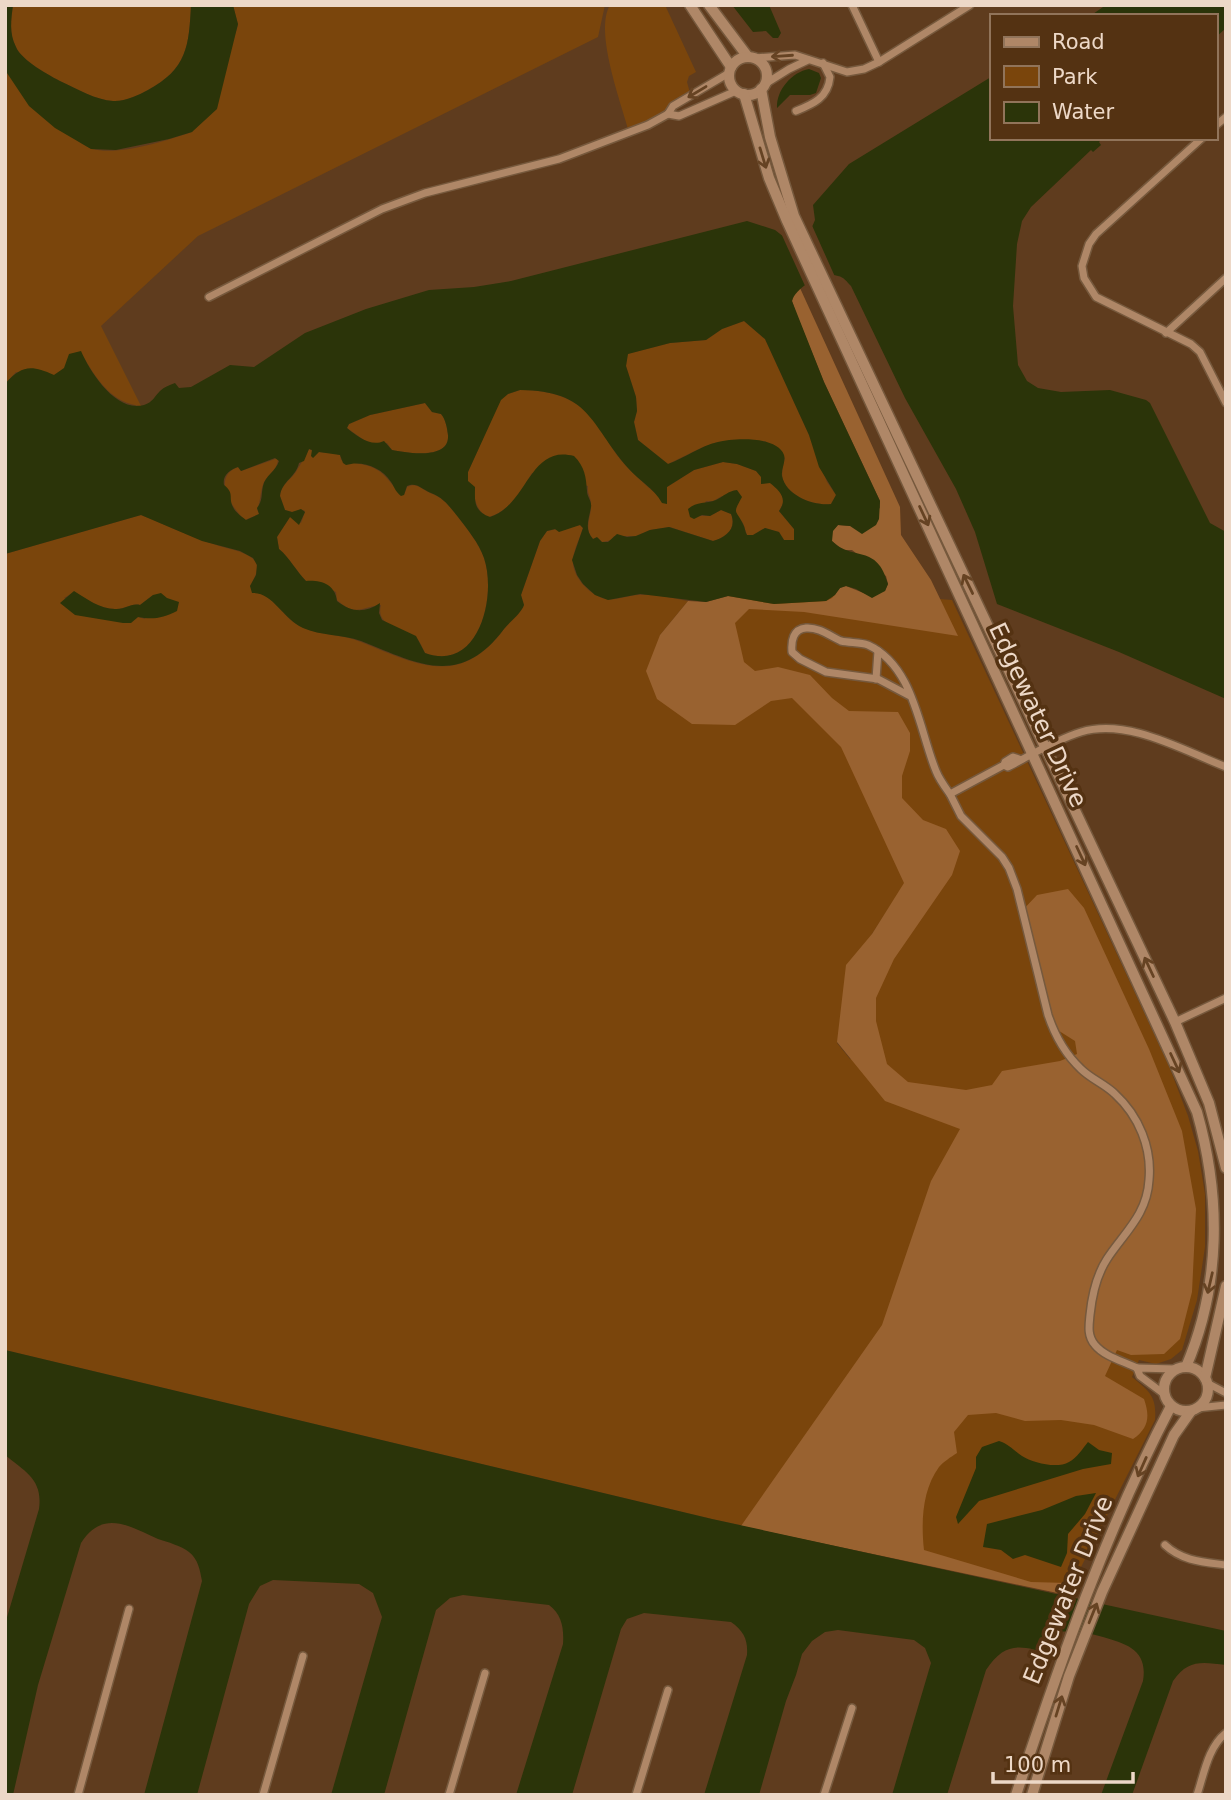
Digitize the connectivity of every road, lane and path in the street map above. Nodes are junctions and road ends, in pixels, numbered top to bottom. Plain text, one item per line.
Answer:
1 (690, 5) edge
2 (709, 5) edge
3 (852, 5) edge
4 (970, 5) edge
5 (751, 58) junction
6 (809, 60) junction
7 (879, 62) junction
8 (822, 63) junction
9 (730, 70) junction
10 (763, 87) junction
11 (740, 93) junction
12 (796, 111) dead end
13 (668, 114) junction
14 (1200, 140) edge
15 (790, 219) junction
16 (1226, 278) edge
17 (826, 296) junction
18 (209, 297) dead end
19 (1166, 332) junction
20 (1226, 403) edge
21 (878, 651) junction
22 (876, 679) junction
23 (910, 696) junction
24 (1046, 747) junction
25 (1033, 753) junction
26 (1226, 767) edge
27 (950, 794) junction
28 (1226, 998) edge
29 (1175, 1022) junction
30 (1224, 1143) edge
31 (1226, 1168) edge
32 (1226, 1286) edge
33 (1137, 1368) junction
34 (1180, 1368) junction
35 (1206, 1381) junction
36 (1226, 1393) edge
37 (1164, 1394) junction
38 (1226, 1405) edge
39 (1171, 1406) junction
40 (1194, 1410) junction
41 (1165, 1545) dead end
42 (1226, 1565) edge
43 (129, 1609) dead end
44 (303, 1656) dead end
45 (485, 1673) dead end
46 (668, 1690) dead end
47 (852, 1708) dead end
48 (1226, 1733) edge
49 (78, 1795) edge
50 (263, 1795) edge
51 (449, 1795) edge
52 (636, 1795) edge
53 (824, 1795) edge
54 (1016, 1795) edge
55 (1032, 1795) edge
56 (1197, 1795) edge

1 - 9 street
2 - 5 street
3 - 7 street
4 - 7 street
6 -> 5 street
5 - 9 street
5 - 10 street
6 - 8 street
6 - 10 street
7 - 8 street
8 - 12 street
9 - 11 street
9 -> 13 street
10 - 11 street
10 - 15 street, Edgewater Drive
11 - 13 street
11 -> 15 street, Edgewater Drive
13 - 18 street
14 - 19 street
15 - 17 street, Edgewater Drive
16 - 19 street
24 -> 17 street, Edgewater Drive
17 -> 25 street, Edgewater Drive
19 - 20 street
21 - 22 street
21 - 22 street
21 - 23 street
22 - 23 street
23 - 27 street
24 - 25 street
24 - 26 street
29 -> 24 street, Edgewater Drive
25 - 27 street
25 -> 34 street, Edgewater Drive
27 - 33 street
28 - 29 street
29 - 30 street, Edgewater Drive
30 - 31 street, Edgewater Drive
32 - 35 street
33 - 34 street
33 - 37 street
34 - 35 street
34 - 37 street
35 - 36 street
35 - 40 street
37 - 39 street
38 - 40 street
39 - 40 street
39 -> 54 street, Edgewater Drive
55 -> 40 street, Edgewater Drive
41 - 42 street
43 - 49 street
44 - 50 street
45 - 51 street
46 - 52 street
47 - 53 street
48 - 56 street

